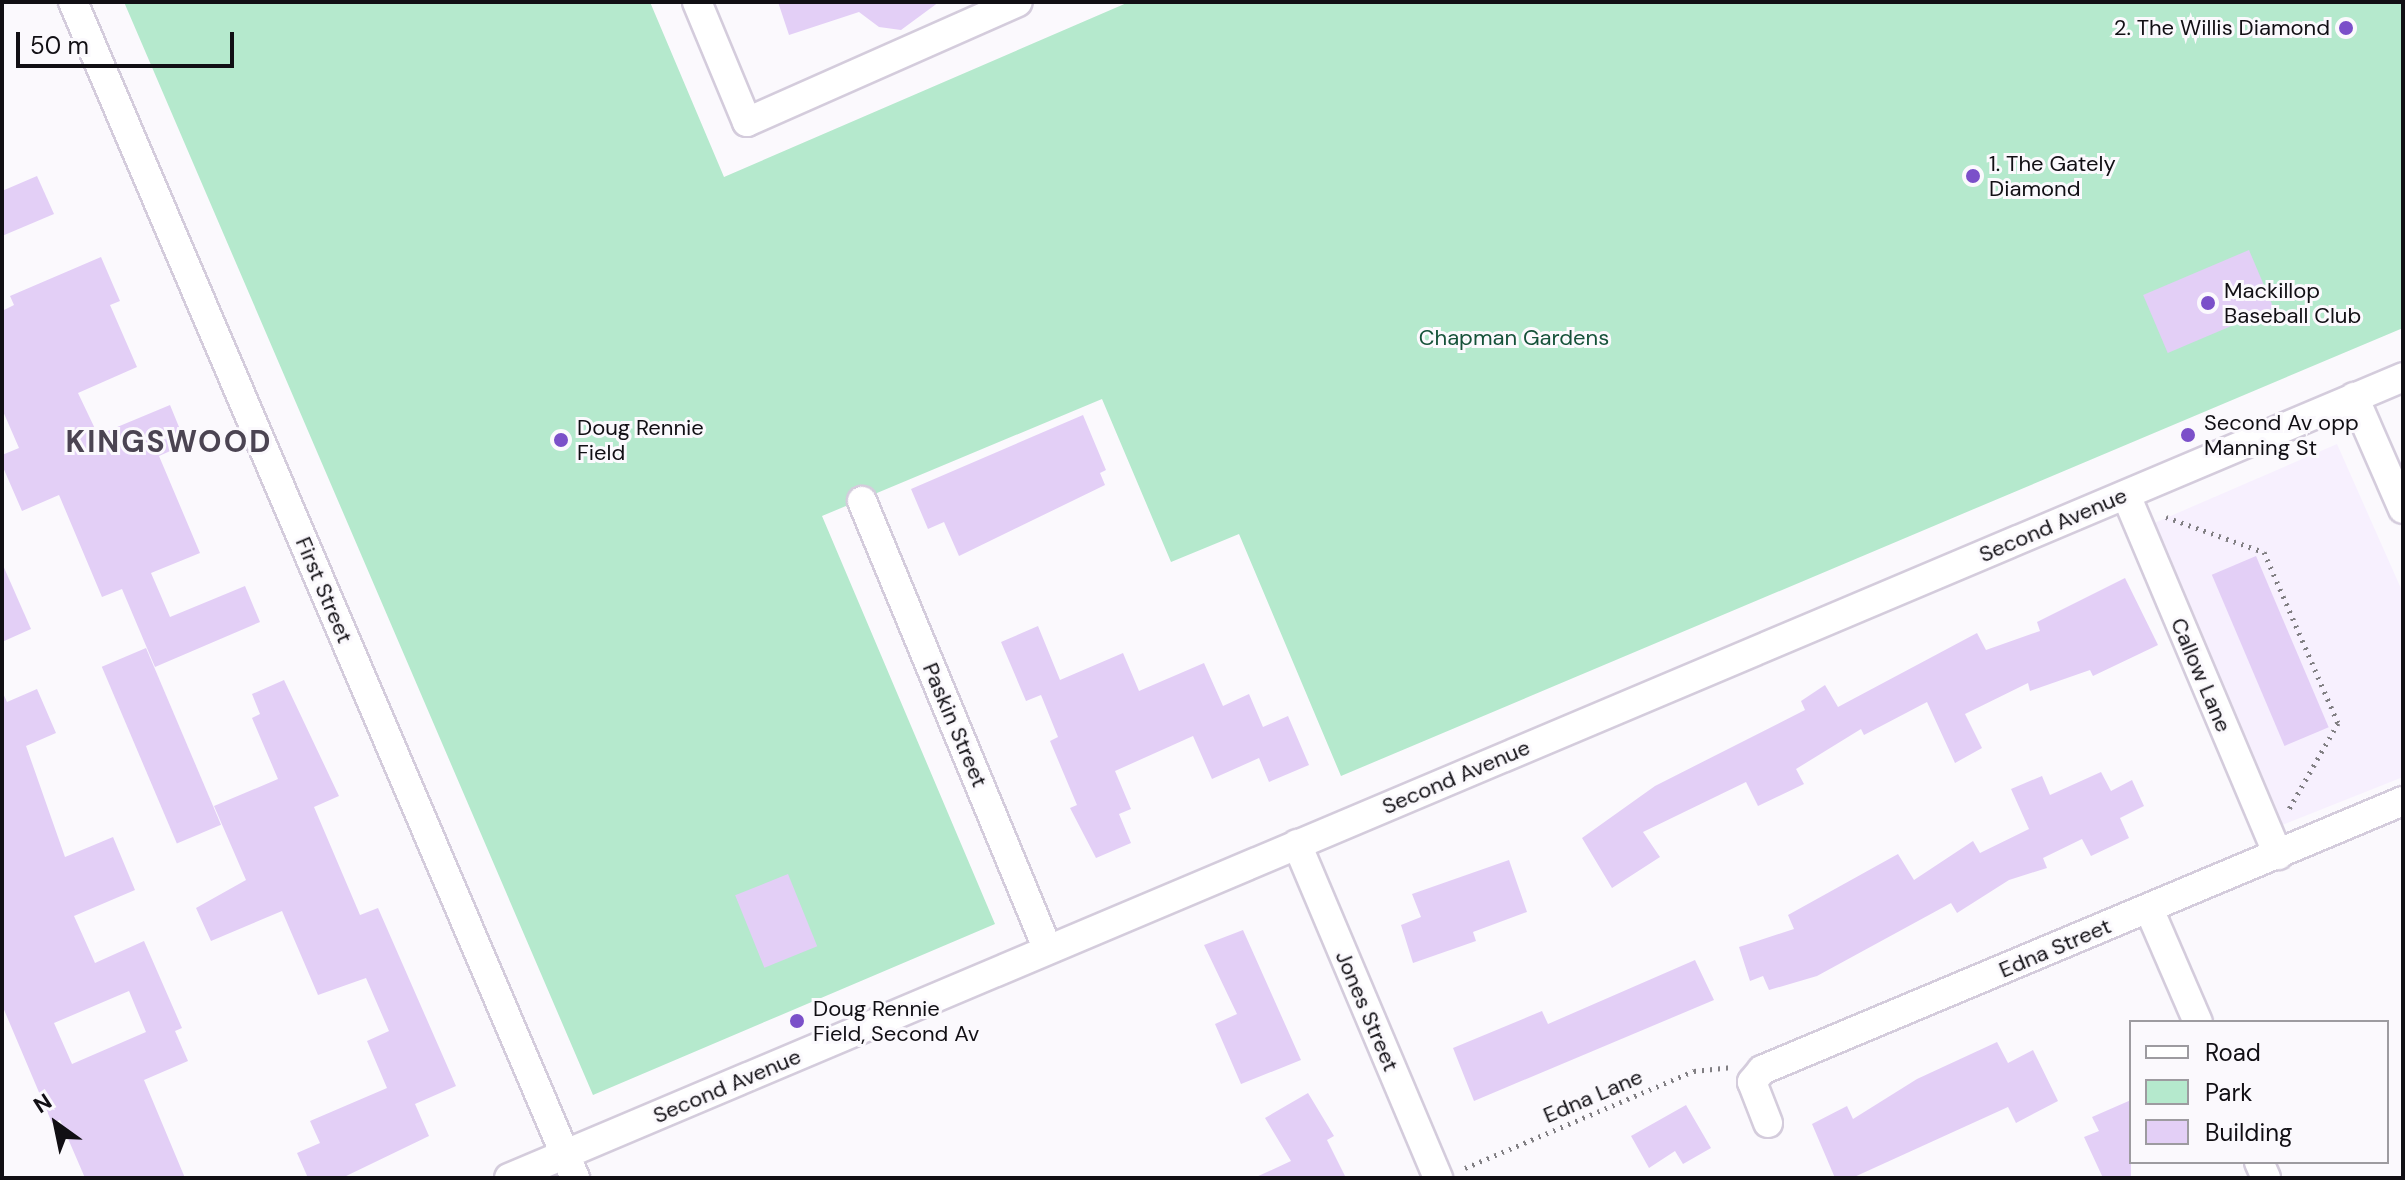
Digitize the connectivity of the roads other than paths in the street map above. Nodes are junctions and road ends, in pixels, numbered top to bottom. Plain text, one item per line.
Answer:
1 (73, 2) edge
2 (697, 2) edge
3 (1018, 2) edge
4 (2403, 377) edge
5 (2354, 397) junction
6 (2126, 495) junction
7 (862, 501) dead end
8 (2403, 509) edge
9 (2403, 801) edge
10 (2272, 843) junction
11 (1297, 844) junction
12 (2149, 909) junction
13 (1048, 949) junction
14 (2197, 1020) edge
15 (1768, 1123) dead end
16 (570, 1166) edge
17 (1447, 1175) edge
18 (509, 1178) edge

1 - 16 street, First Street
2 - 3 street
4 - 5 street, Second Avenue
5 - 6 street, Second Avenue
5 - 8 street
6 - 10 street, Callow Lane
6 - 11 street, Second Avenue
7 - 13 street, Paskin Street
9 - 10 street, Edna Street
10 - 12 street, Edna Street
11 - 13 street, Second Avenue
11 - 17 street, Jones Street
12 - 14 street
12 - 15 street, Edna Street
13 - 16 street, Second Avenue
16 - 18 street, Second Avenue

